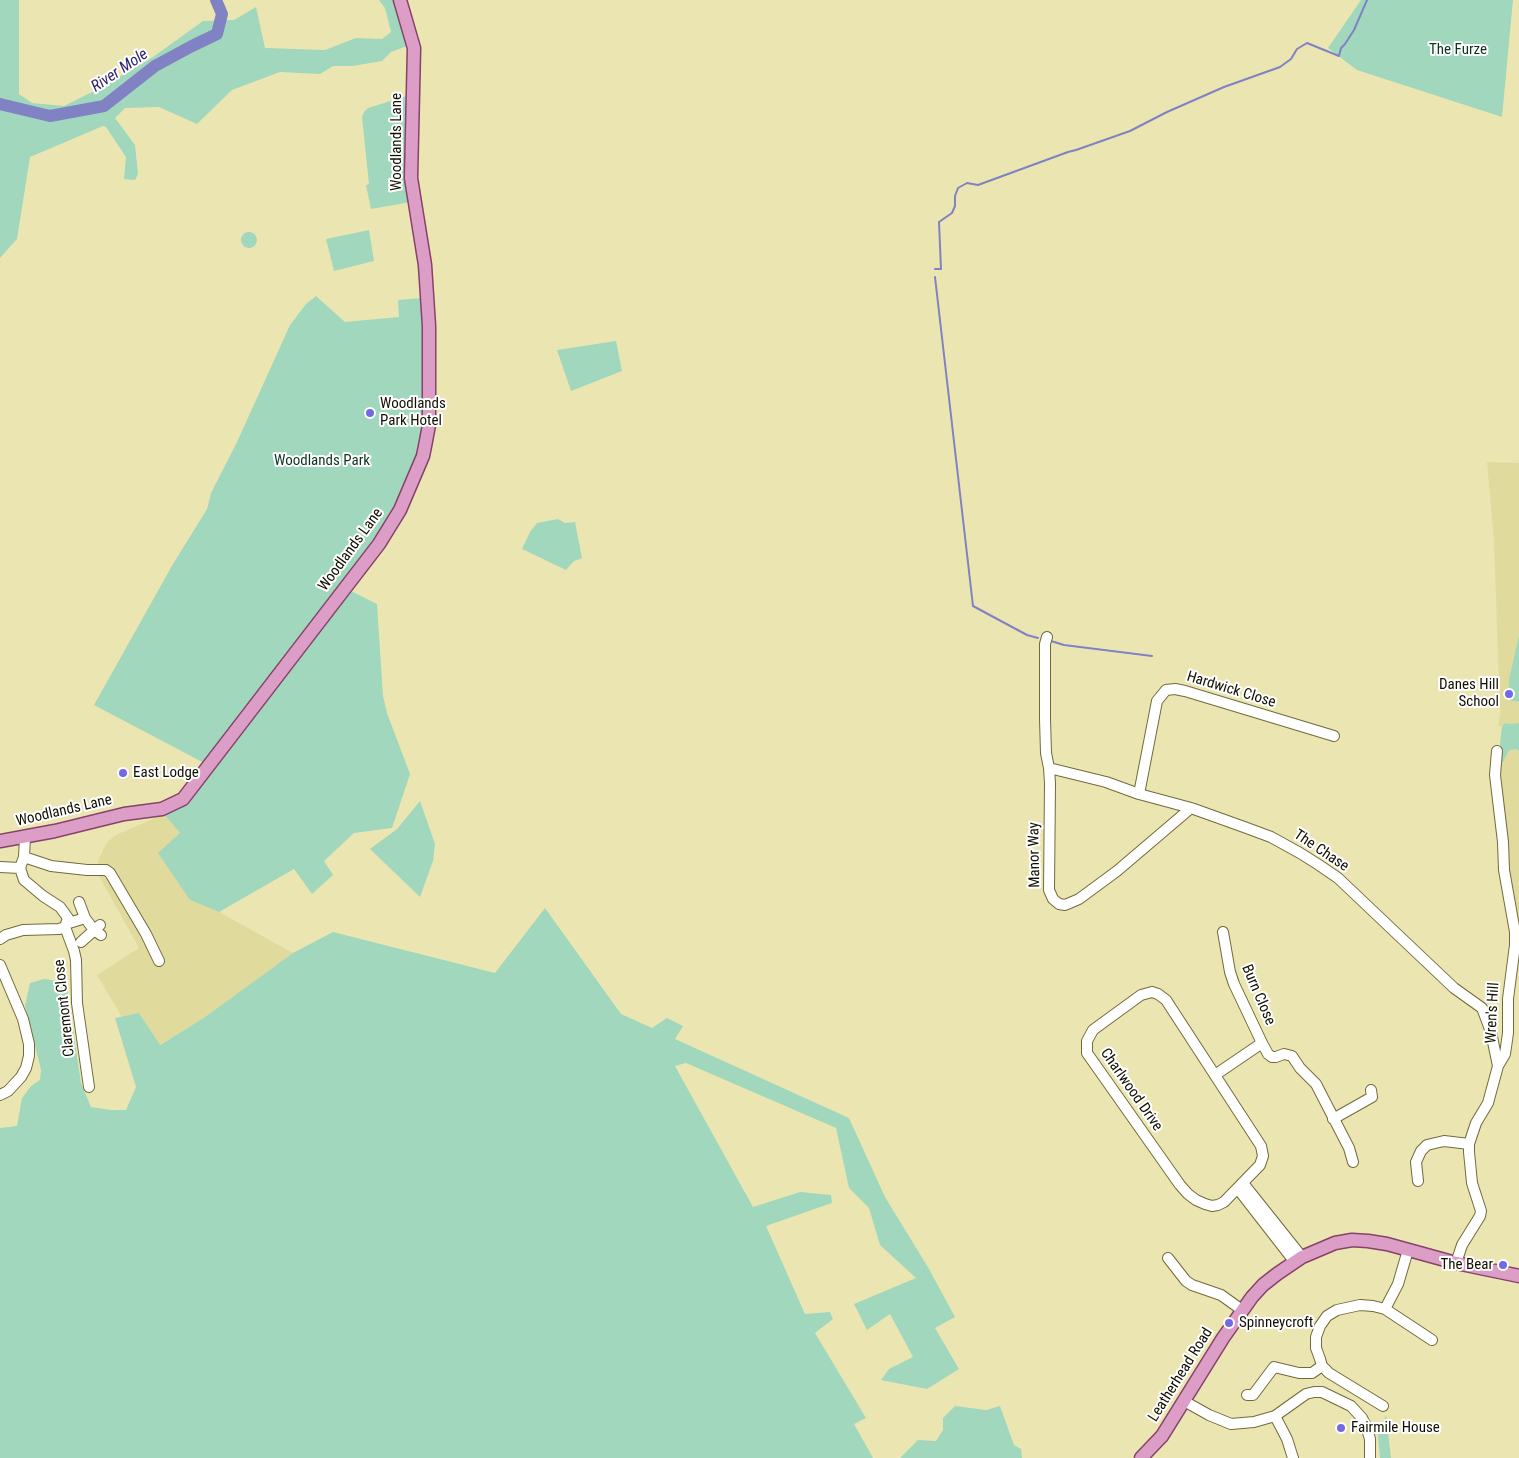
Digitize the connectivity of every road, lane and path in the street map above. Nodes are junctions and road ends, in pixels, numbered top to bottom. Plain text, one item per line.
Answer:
1 (400, 0) edge
2 (1046, 637) dead end
3 (1334, 736) dead end
4 (1497, 751) dead end
5 (1049, 768) junction
6 (1139, 794) junction
7 (1191, 808) junction
8 (25, 837) junction
9 (0, 841) edge
10 (24, 857) junction
11 (0, 866) edge
12 (20, 868) junction
13 (79, 902) dead end
14 (85, 918) junction
15 (66, 925) junction
16 (1223, 932) dead end
17 (0, 939) edge
18 (81, 942) dead end
19 (159, 961) dead end
20 (0, 965) edge
21 (1519, 1017) edge
22 (1507, 1019) junction
23 (1262, 1043) junction
24 (1498, 1066) junction
25 (1215, 1075) junction
26 (89, 1087) dead end
27 (1371, 1090) dead end
28 (0, 1095) edge
29 (1333, 1119) junction
30 (1469, 1144) junction
31 (1353, 1162) dead end
32 (1418, 1181) dead end
33 (1240, 1186) junction
34 (1408, 1250) junction
35 (1168, 1258) dead end
36 (1298, 1259) junction
37 (1456, 1262) junction
38 (1519, 1276) edge
39 (1385, 1309) junction
40 (1242, 1310) junction
41 (1432, 1340) dead end
42 (1322, 1366) junction
43 (1247, 1396) dead end
44 (1184, 1401) junction
45 (1383, 1406) dead end
46 (1276, 1416) junction
47 (1141, 1458) edge
48 (1293, 1458) edge
49 (1370, 1458) edge

1 - 8 main road, Woodlands Lane
2 - 5 street, Manor Way
3 - 6 street, Hardwick Close
4 - 22 street, Wren's Hill
5 - 6 street, The Chase
5 - 7 street, Manor Way
6 - 7 street, The Chase
7 - 24 street, The Chase
8 - 9 main road, Woodlands Lane
8 - 10 street
10 - 12 street
10 - 19 street
11 - 12 street
12 - 15 street, Claremont Close
13 - 14 street
14 - 15 street
14 - 18 street
15 - 17 street
15 - 26 street, Claremont Close
16 - 23 street, Burn Close
20 - 28 street
21 - 22 street
22 - 24 street, Wren's Hill
23 - 25 street, Burn Close
23 - 29 street
24 - 30 street, Wren's Hill
25 - 33 street, Charlwood Drive
25 - 33 street, Charlwood Drive
27 - 29 street
29 - 31 street
30 - 32 street
30 - 37 street, Wren's Hill
33 - 36 street
34 - 36 main road, Leatherhead Road
34 - 37 main road, Leatherhead Road
34 - 39 street
35 - 40 street
36 - 40 main road, Leatherhead Road
37 - 38 main road, Leatherhead Road
39 - 41 street
39 - 42 street
40 - 44 main road, Leatherhead Road
42 - 43 street
42 - 45 street
44 - 46 street
44 - 47 main road, Leatherhead Road
46 - 48 street
46 - 49 street

